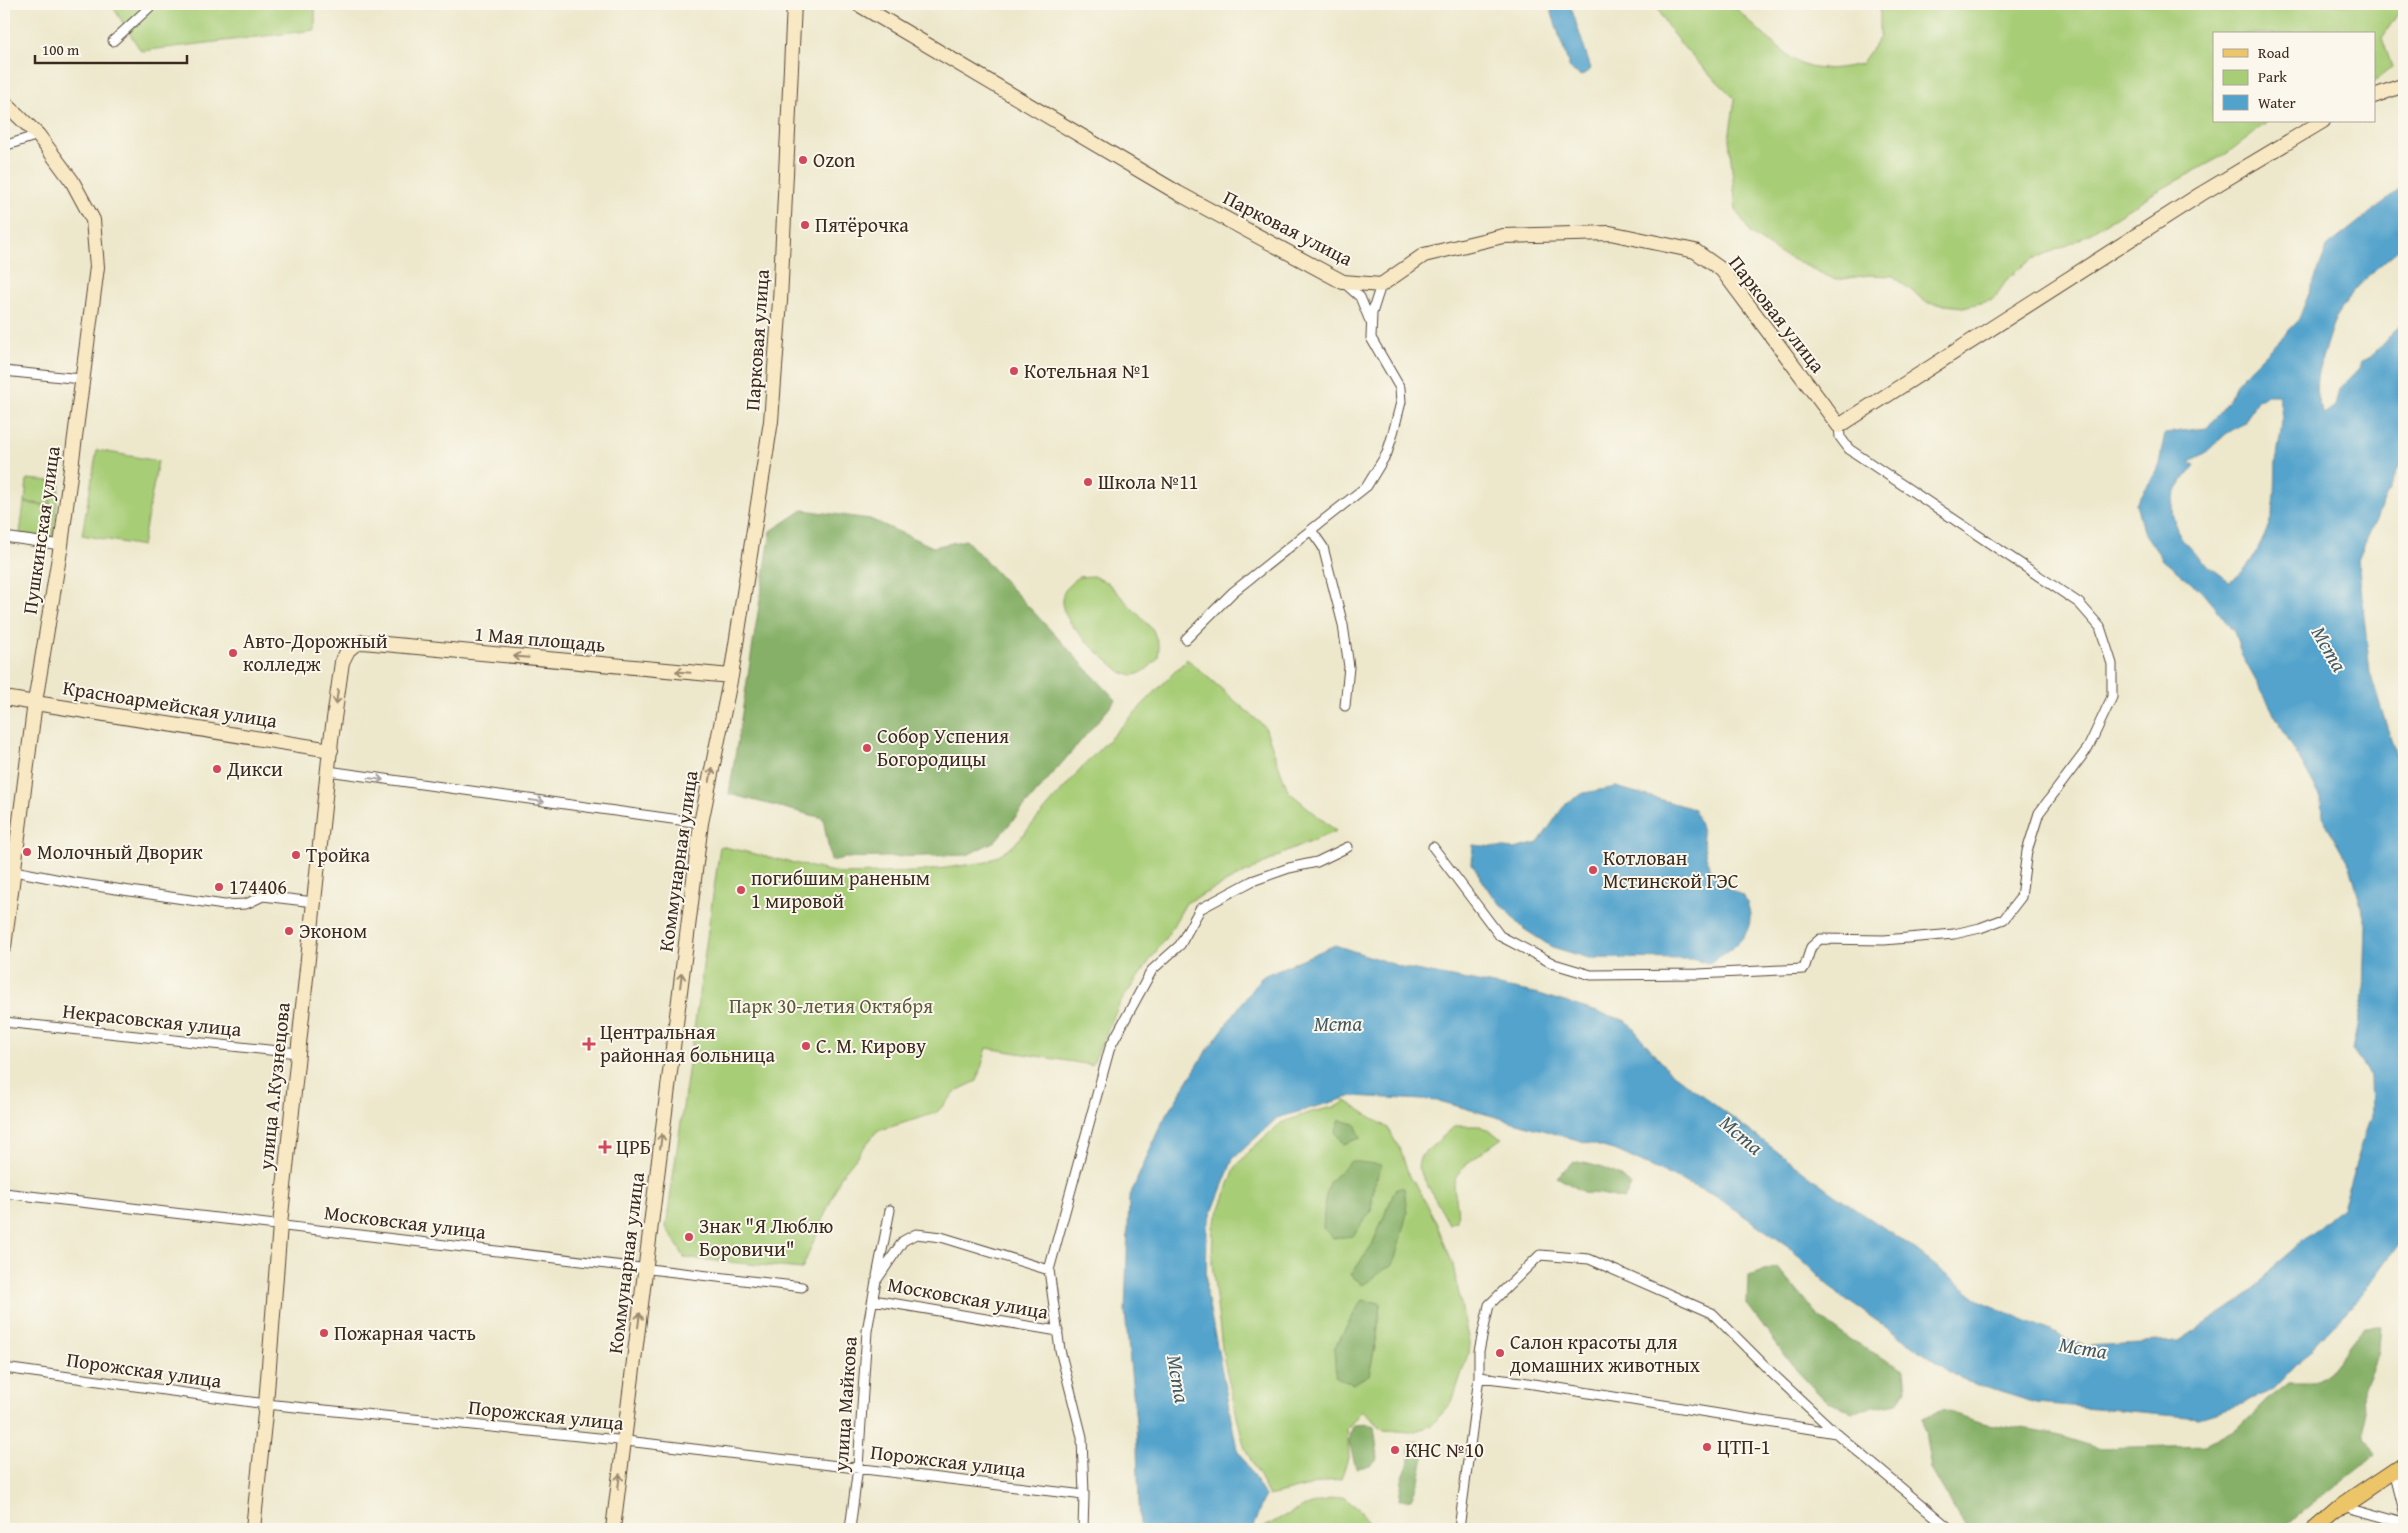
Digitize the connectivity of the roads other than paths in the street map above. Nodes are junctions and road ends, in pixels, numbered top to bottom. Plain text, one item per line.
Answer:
1 (153, 4) edge
2 (794, 4) edge
3 (858, 4) edge
4 (113, 41) dead end
5 (2404, 85) edge
6 (2376, 95) edge
7 (4, 102) edge
8 (2321, 122) edge
9 (38, 135) junction
10 (4, 146) edge
11 (1343, 282) junction
12 (1381, 285) junction
13 (1372, 325) junction
14 (4, 371) edge
15 (81, 379) junction
16 (1839, 426) junction
17 (1311, 530) junction
18 (4, 537) edge
19 (60, 545) junction
20 (1186, 639) dead end
21 (348, 650) joint
22 (731, 676) junction
23 (4, 698) edge
24 (35, 702) junction
25 (1346, 706) dead end
26 (330, 750) junction
27 (328, 771) junction
28 (701, 823) junction
29 (1348, 847) dead end
30 (1433, 847) dead end
31 (9, 870) edge
32 (314, 902) junction
33 (4, 947) edge
34 (4, 1022) edge
35 (297, 1054) junction
36 (4, 1193) edge
37 (890, 1210) dead end
38 (280, 1225) junction
39 (645, 1268) junction
40 (1050, 1270) junction
41 (876, 1281) junction
42 (802, 1287) dead end
43 (873, 1300) junction
44 (1058, 1331) junction
45 (4, 1368) edge
46 (1479, 1377) junction
47 (266, 1404) junction
48 (1836, 1433) junction
49 (624, 1441) junction
50 (858, 1467) junction
51 (2399, 1468) edge
52 (1084, 1495) junction
53 (2343, 1505) junction
54 (2404, 1511) edge
55 (2404, 1522) edge
56 (253, 1529) edge
57 (613, 1529) edge
58 (850, 1529) edge
59 (1083, 1529) edge
60 (1459, 1529) edge
61 (1950, 1529) edge
62 (2315, 1529) edge

1 - 4 street
2 - 22 main road, Парковая улица
3 - 11 main road, Парковая улица
5 - 6 main road
7 - 9 main road, Пушкинская улица
8 - 16 main road
9 - 10 street
9 - 15 main road, Пушкинская улица
11 - 12 main road, Парковая улица
11 - 13 street
12 - 13 street
12 - 16 main road, Парковая улица
13 - 17 street
14 - 15 street
15 - 19 main road, Пушкинская улица
16 - 30 street
17 - 20 street
17 - 25 street
18 - 19 street
19 - 24 main road, Пушкинская улица
22 -> 21 main road, 1 Мая площадь
21 -> 26 main road, улица А.Кузнецова
28 -> 22 main road, Коммунарная улица
23 - 24 main road, Красноармейская улица
24 - 26 main road, Красноармейская улица
24 - 31 main road, Пушкинская улица
26 - 27 main road, улица А.Кузнецова
27 -> 28 street
27 - 32 main road, улица А.Кузнецова
39 -> 28 main road, Коммунарная улица
29 - 40 street
31 - 32 street
31 - 33 main road, Пушкинская улица
32 - 35 main road, улица А.Кузнецова
34 - 35 street, Некрасовская улица
35 - 38 main road, улица А.Кузнецова
36 - 38 street, Московская улица
37 - 41 street, улица Майкова
38 - 39 street, Московская улица
38 - 47 main road, улица А.Кузнецова
39 - 42 street, Московская улица
49 -> 39 main road, Коммунарная улица
40 - 41 street, улица Майкова
40 - 44 street
41 - 43 street, улица Майкова
43 - 44 street, Московская улица
43 - 50 street, улица Майкова
44 - 52 street
45 - 47 street, Порожская улица
46 - 48 street
46 - 48 street
46 - 60 street
47 - 49 street, Порожская улица
47 - 56 main road, улица А.Кузнецова
48 - 61 street
49 - 50 street, Порожская улица
57 -> 49 main road, Коммунарная улица
50 - 52 street, Порожская улица
50 - 58 street, улица Майкова
51 - 53 main road
51 - 54 street
52 - 59 street
53 - 55 street
53 - 62 main road

